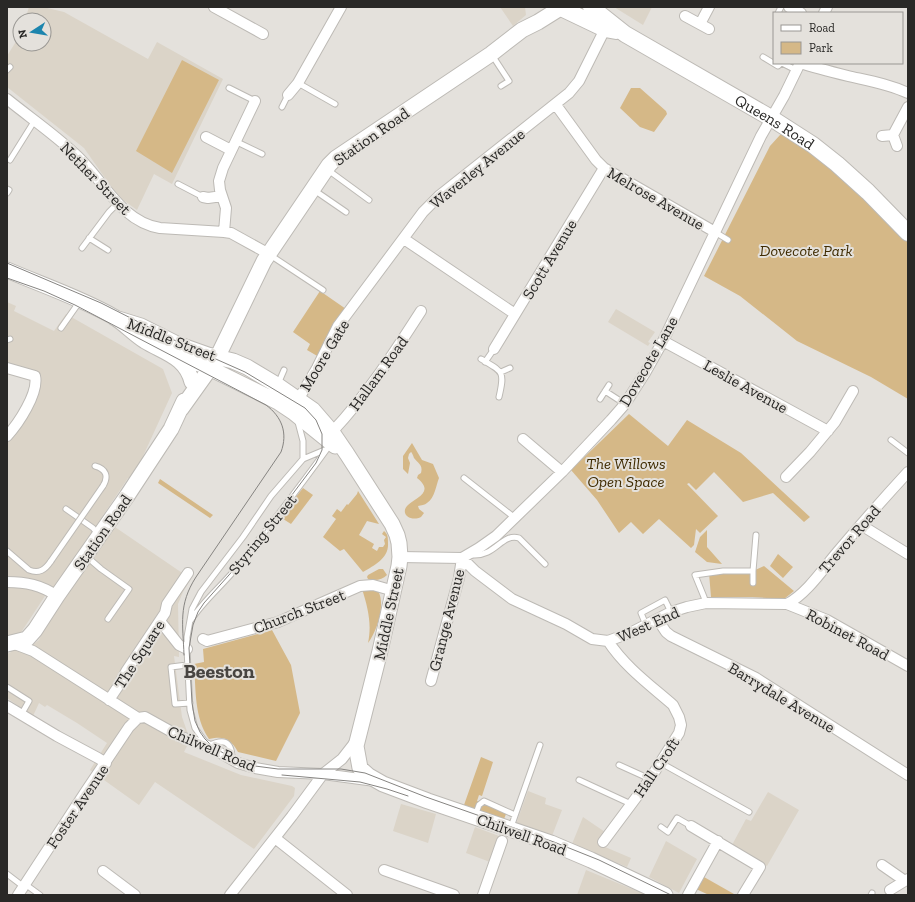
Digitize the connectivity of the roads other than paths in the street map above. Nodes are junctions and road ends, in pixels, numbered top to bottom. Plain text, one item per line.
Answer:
1 (214, 7) edge
2 (340, 7) edge
3 (544, 7) edge
4 (561, 7) edge
5 (591, 7) edge
6 (709, 7) edge
7 (789, 7) edge
8 (229, 11) edge
9 (799, 12) edge
10 (685, 16) dead end
11 (606, 29) junction
12 (522, 30) junction
13 (263, 34) dead end
14 (625, 34) junction
15 (491, 54) junction
16 (763, 57) dead end
17 (773, 63) edge
18 (799, 65) edge
19 (298, 83) junction
20 (501, 86) dead end
21 (229, 88) dead end
22 (908, 93) edge
23 (288, 95) joint
24 (7, 99) edge
25 (255, 101) joint
26 (335, 104) dead end
27 (556, 105) junction
28 (282, 107) dead end
29 (908, 107) edge
30 (771, 118) junction
31 (35, 120) junction
32 (893, 135) junction
33 (882, 136) dead end
34 (206, 137) dead end
35 (233, 145) junction
36 (897, 146) dead end
37 (262, 154) dead end
38 (10, 160) dead end
39 (326, 168) junction
40 (604, 168) junction
41 (178, 184) dead end
42 (7, 189) edge
43 (312, 190) junction
44 (7, 193) edge
45 (222, 196) junction
46 (203, 197) joint
47 (370, 200) dead end
48 (118, 204) junction
49 (346, 212) dead end
50 (224, 232) junction
51 (715, 232) junction
52 (908, 233) edge
53 (89, 238) junction
54 (404, 239) junction
55 (728, 240) dead end
56 (82, 248) dead end
57 (108, 250) dead end
58 (269, 254) junction
59 (7, 270) edge
60 (323, 290) dead end
61 (80, 301) junction
62 (351, 311) joint
63 (421, 311) dead end
64 (515, 314) junction
65 (115, 318) junction
66 (61, 328) dead end
67 (663, 341) junction
68 (494, 349) joint
69 (172, 355) junction
70 (210, 361) junction
71 (7, 368) edge
72 (510, 368) dead end
73 (284, 370) dead end
74 (501, 372) junction
75 (192, 382) junction
76 (609, 385) dead end
77 (277, 386) junction
78 (605, 391) junction
79 (853, 391) dead end
80 (499, 396) dead end
81 (600, 399) dead end
82 (625, 404) junction
83 (295, 406) junction
84 (181, 410) junction
85 (828, 430) junction
86 (7, 436) edge
87 (523, 439) dead end
88 (891, 440) dead end
89 (330, 441) junction
90 (908, 453) edge
91 (303, 459) junction
92 (95, 466) dead end
93 (562, 472) junction
94 (908, 472) edge
95 (786, 476) dead end
96 (464, 478) dead end
97 (66, 509) dead end
98 (516, 518) junction
99 (861, 525) junction
100 (99, 536) junction
101 (756, 536) dead end
102 (7, 551) edge
103 (908, 554) edge
104 (85, 556) junction
105 (466, 556) junction
106 (400, 557) junction
107 (545, 564) dead end
108 (753, 571) junction
109 (188, 573) dead end
110 (7, 582) edge
111 (753, 583) dead end
112 (394, 591) junction
113 (57, 596) junction
114 (706, 603) junction
115 (787, 604) junction
116 (671, 612) junction
117 (108, 619) dead end
118 (658, 620) junction
119 (160, 621) junction
120 (190, 622) junction
121 (646, 625) junction
122 (203, 639) dead end
123 (9, 642) edge
124 (608, 642) junction
125 (187, 649) junction
126 (188, 664) junction
127 (908, 666) edge
128 (431, 681) dead end
129 (7, 687) edge
130 (109, 700) junction
131 (190, 703) junction
132 (7, 706) edge
133 (21, 715) junction
134 (138, 718) junction
135 (358, 739) junction
136 (540, 745) dead end
137 (208, 746) junction
138 (106, 763) junction
139 (661, 763) junction
140 (619, 765) dead end
141 (363, 771) junction
142 (323, 774) junction
143 (908, 775) edge
144 (650, 779) junction
145 (578, 780) dead end
146 (376, 781) junction
147 (631, 804) junction
148 (748, 812) dead end
149 (515, 814) junction
150 (475, 817) junction
151 (692, 826) joint
152 (661, 827) dead end
153 (510, 829) junction
154 (275, 838) junction
155 (502, 841) dead end
156 (718, 841) junction
157 (604, 842) dead end
158 (882, 865) dead end
159 (384, 870) dead end
160 (103, 871) dead end
161 (7, 874) edge
162 (906, 880) edge
163 (23, 890) edge
164 (890, 890) dead end
165 (690, 891) edge
166 (656, 893) edge
167 (40, 895) edge
168 (135, 895) edge
169 (230, 895) edge
170 (347, 895) edge
171 (454, 895) edge
172 (483, 895) edge
173 (743, 895) edge

1 - 8 street
2 - 19 street
3 - 12 main road, Station Road
4 - 11 main road, Queens Road
4 - 12 main road, Station Road
5 - 14 main road, Queens Road
6 - 10 street
7 - 9 street
8 - 13 street
11 - 14 main road, Queens Road
11 - 27 street, Waverley Avenue
12 - 15 main road, Station Road
14 - 30 main road, Queens Road
15 - 20 lane
15 - 39 main road, Station Road
16 - 17 lane
18 - 22 street
18 - 30 street, Dovecote Lane
19 - 23 street
19 - 26 lane
21 - 25 lane
23 - 28 lane
24 - 31 street, Nether Street
25 - 35 street
27 - 40 street, Melrose Avenue
27 - 54 street, Waverley Avenue
29 - 32 street
30 - 51 street, Dovecote Lane
30 - 52 main road, Queens Road
31 - 38 lane
31 - 48 street, Nether Street
32 - 33 street
32 - 36 street
34 - 35 street
35 - 37 lane
35 - 45 street
39 - 43 main road, Station Road
39 - 47 lane
40 - 51 street, Melrose Avenue
40 - 64 street, Scott Avenue
41 - 46 lane
42 - 44 lane
43 - 49 lane
43 - 58 main road, Station Road
45 - 46 street
45 - 50 street
48 - 50 street, Nether Street
48 - 53 lane
50 - 58 street, Nether Street
51 - 55 lane
51 - 67 street, Dovecote Lane
53 - 56 lane
53 - 57 lane
54 - 62 street, Waverley Avenue
54 - 64 street
58 - 60 lane, Nether Street
58 - 70 main road, Station Road
59 - 61 main road, Middle Street
61 - 65 main road, Middle Street
61 - 66 lane
62 - 83 street, Moore Gate
63 - 89 street, Hallam Road
64 - 68 street, Scott Avenue
65 - 69 main road, Middle Street
65 - 70 main road, Middle Street
67 - 82 street, Dovecote Lane
67 - 85 street, Leslie Avenue
68 - 74 lane
69 - 70 main road, Middle Street
69 - 75 main road, Middle Street
70 - 75 main road, Station Road
70 - 77 main road, Middle Street
70 - 83 main road, Middle Street
70 - 84 main road, Station Road
71 - 86 street
72 - 74 lane
73 - 77 lane
74 - 80 lane
75 - 84 main road, Station Road
76 - 78 lane
77 - 83 main road, Middle Street
78 - 81 lane
78 - 82 lane
79 - 85 street
82 - 93 street, Dovecote Lane
83 - 89 main road, Middle Street
83 - 89 main road, Middle Street
83 - 91 lane
84 - 100 main road, Station Road
85 - 95 street
87 - 93 street
88 - 90 lane
89 - 91 lane
89 - 106 main road, Middle Street
89 - 120 lane, Styring Street
91 - 120 lane
92 - 102 lane, bridge
93 - 98 street, Dovecote Lane
94 - 99 street, Trevor Road
96 - 98 lane
97 - 100 lane
98 - 105 street, Dovecote Lane
99 - 103 street
99 - 115 street, Trevor Road
100 - 104 main road, Station Road
101 - 108 lane
104 - 113 main road, Station Road
104 - 117 lane
105 - 106 street
105 - 107 lane
105 - 124 street, West End
105 - 128 street, Grange Avenue
106 - 112 main road, Middle Street
108 - 111 lane
108 - 114 lane
109 - 119 street, The Square
110 - 113 street
112 - 122 street, Church Street
112 - 135 main road, Middle Street
113 - 123 main road, Station Road
114 - 115 street, West End
114 - 116 street, West End
115 - 127 street, Robinet Road
116 - 118 street, West End
116 - 121 lane
118 - 121 street, West End
118 - 143 street, Barrydale Avenue
119 - 125 street
119 - 130 street, The Square
120 - 125 lane
121 - 124 street, West End
123 - 130 street, The Square
124 - 139 street, Hall Croft
125 - 126 lane
126 - 131 lane
126 - 131 lane
129 - 133 lane
130 - 134 street, Chilwell Road
131 - 137 lane
132 - 133 street
133 - 138 street
134 - 137 street, Chilwell Road
134 - 138 street, Foster Avenue
135 - 141 main road, Middle Street
135 - 142 street
136 - 149 lane
137 - 142 street, Chilwell Road
138 - 163 street, Foster Avenue
139 - 144 street, Hall Croft
139 - 148 lane
140 - 144 lane
141 - 142 street, Chilwell Road
141 - 146 main road, Chilwell Road
142 - 146 street, Chilwell Road
142 - 154 street
144 - 147 street, Hall Croft
145 - 147 lane
146 - 150 main road, Chilwell Road
147 - 157 street, Hall Croft
149 - 150 lane
149 - 153 lane
150 - 153 main road, Chilwell Road
151 - 152 lane
151 - 156 street
153 - 166 main road, Chilwell Road
154 - 169 street
154 - 170 street
155 - 172 street
156 - 165 street
156 - 173 street
158 - 162 street
159 - 171 street
160 - 168 street
161 - 163 lane
162 - 164 street
163 - 167 lane

